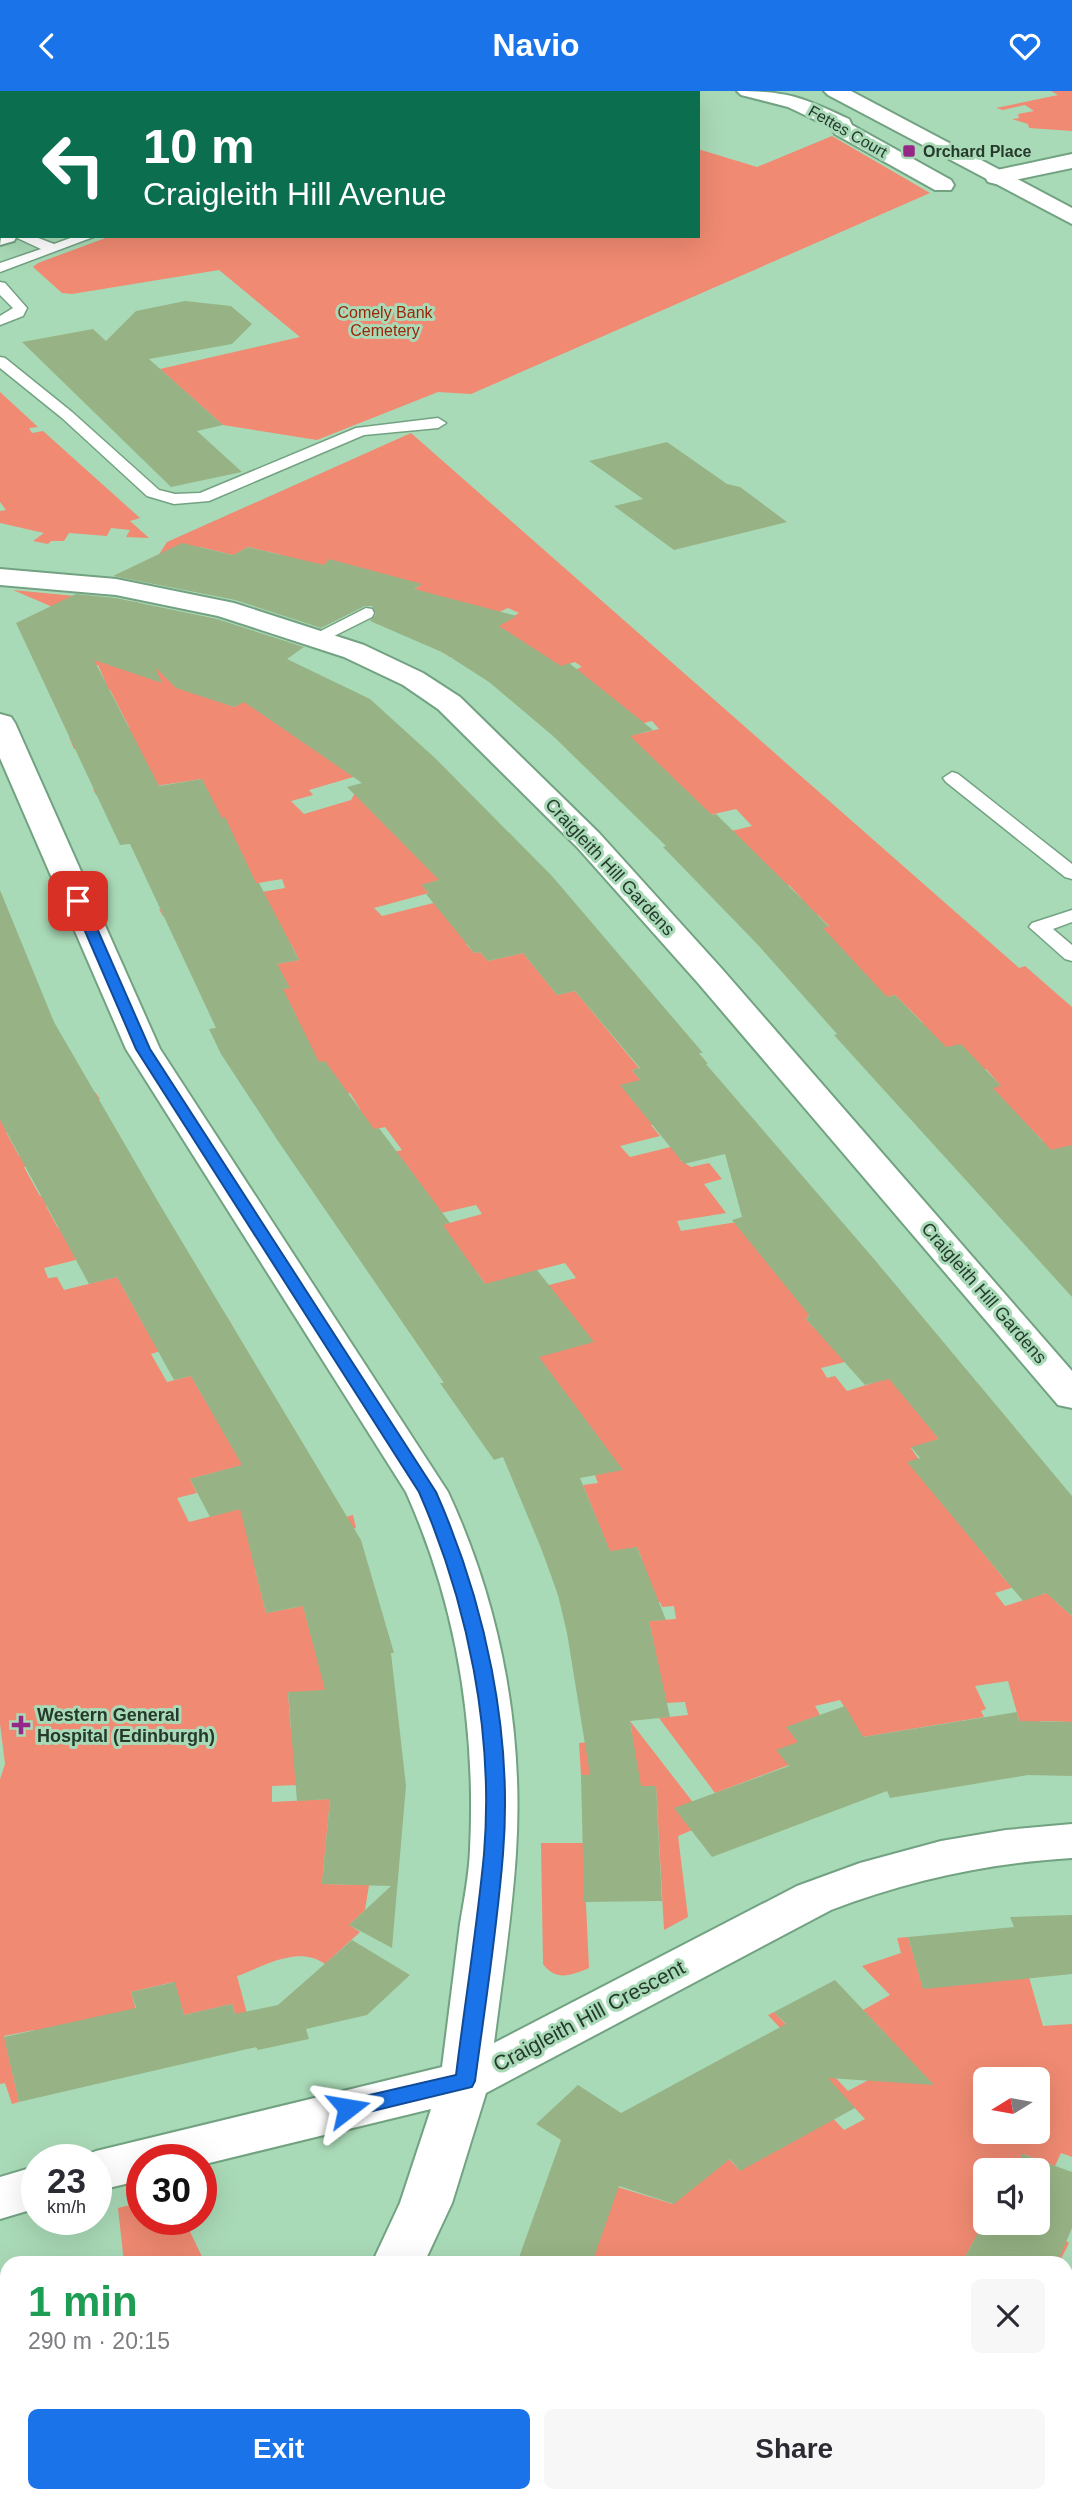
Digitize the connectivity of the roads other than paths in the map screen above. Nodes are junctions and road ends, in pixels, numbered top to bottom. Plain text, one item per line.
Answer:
1 (748, 91) edge
2 (835, 91) edge
3 (1072, 161) edge
4 (996, 177) junction
5 (943, 185) dead end
6 (1072, 216) edge
7 (25, 238) edge
8 (84, 238) edge
9 (54, 249) junction
10 (0, 268) edge
11 (0, 286) edge
12 (0, 321) edge
13 (0, 361) edge
14 (438, 423) dead end
15 (0, 577) edge
16 (366, 613) dead end
17 (318, 637) junction
18 (0, 723) edge
19 (952, 778) dead end
20 (1072, 873) edge
21 (1072, 916) edge
22 (1072, 954) edge
23 (1071, 1393) edge
24 (1072, 1841) edge
25 (465, 2081) junction
26 (112, 2167) edge
27 (21, 2191) edge
28 (0, 2197) edge
29 (401, 2256) edge

1 - 5 street, Fettes Court
2 - 4 street
3 - 4 street
4 - 6 street
7 - 9 lane
8 - 9 lane
9 - 10 lane
11 - 12 lane
13 - 14 lane
15 - 17 street, Craigleith Hill Gardens
16 - 17 lane
17 - 23 street, Craigleith Hill Gardens
18 - 25 street
19 - 20 lane
21 - 22 lane
24 - 25 street, Craigleith Hill Crescent
25 - 26 street, Craigleith Hill Crescent
25 - 29 street
27 - 28 street

